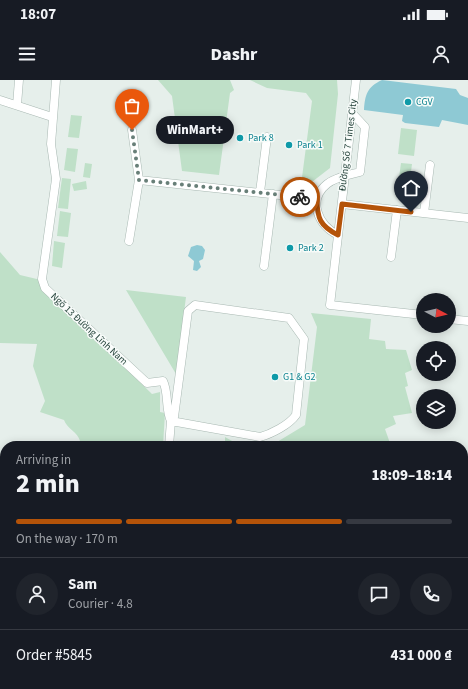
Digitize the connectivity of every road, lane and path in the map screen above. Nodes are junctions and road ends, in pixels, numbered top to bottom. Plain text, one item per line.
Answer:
1 (19, 80) edge
2 (55, 80) edge
3 (356, 80) edge
4 (0, 100) edge
5 (17, 105) junction
6 (352, 113) junction
7 (52, 117) junction
8 (132, 130) dead end
9 (267, 137) dead end
10 (430, 166) dead end
11 (345, 177) junction
12 (139, 180) junction
13 (260, 192) junction
14 (273, 194) junction
15 (317, 199) junction
16 (342, 204) junction
17 (397, 210) junction
18 (424, 213) junction
19 (468, 218) edge
20 (338, 235) junction
21 (129, 241) dead end
22 (391, 257) dead end
23 (264, 266) dead end
24 (416, 314) edge
25 (456, 320) edge
26 (468, 321) edge
27 (171, 421) junction
28 (169, 441) edge

1 - 5 street
2 - 7 street, Ngõ 13 Đường Lĩnh Nam
3 - 6 street, Đường Số 7 Times City
4 - 5 street
5 - 7 street
6 - 11 street, Đường Số 7 Times City
6 - 11 street
7 - 27 street, Ngõ 13 Đường Lĩnh Nam
8 - 12 street
9 - 13 street
10 - 18 street
11 - 15 street
11 - 16 street, Đường Số 7 Times City
12 - 13 street
12 - 21 street
13 - 14 street
14 - 15 street
14 - 23 street
15 - 20 street
16 - 17 street
16 - 20 street, Đường Số 7 Times City
17 - 18 street
17 - 22 street
18 - 19 street
20 - 24 street, Đường Số 7 Times City
25 - 26 street
27 - 27 street
27 - 28 street

